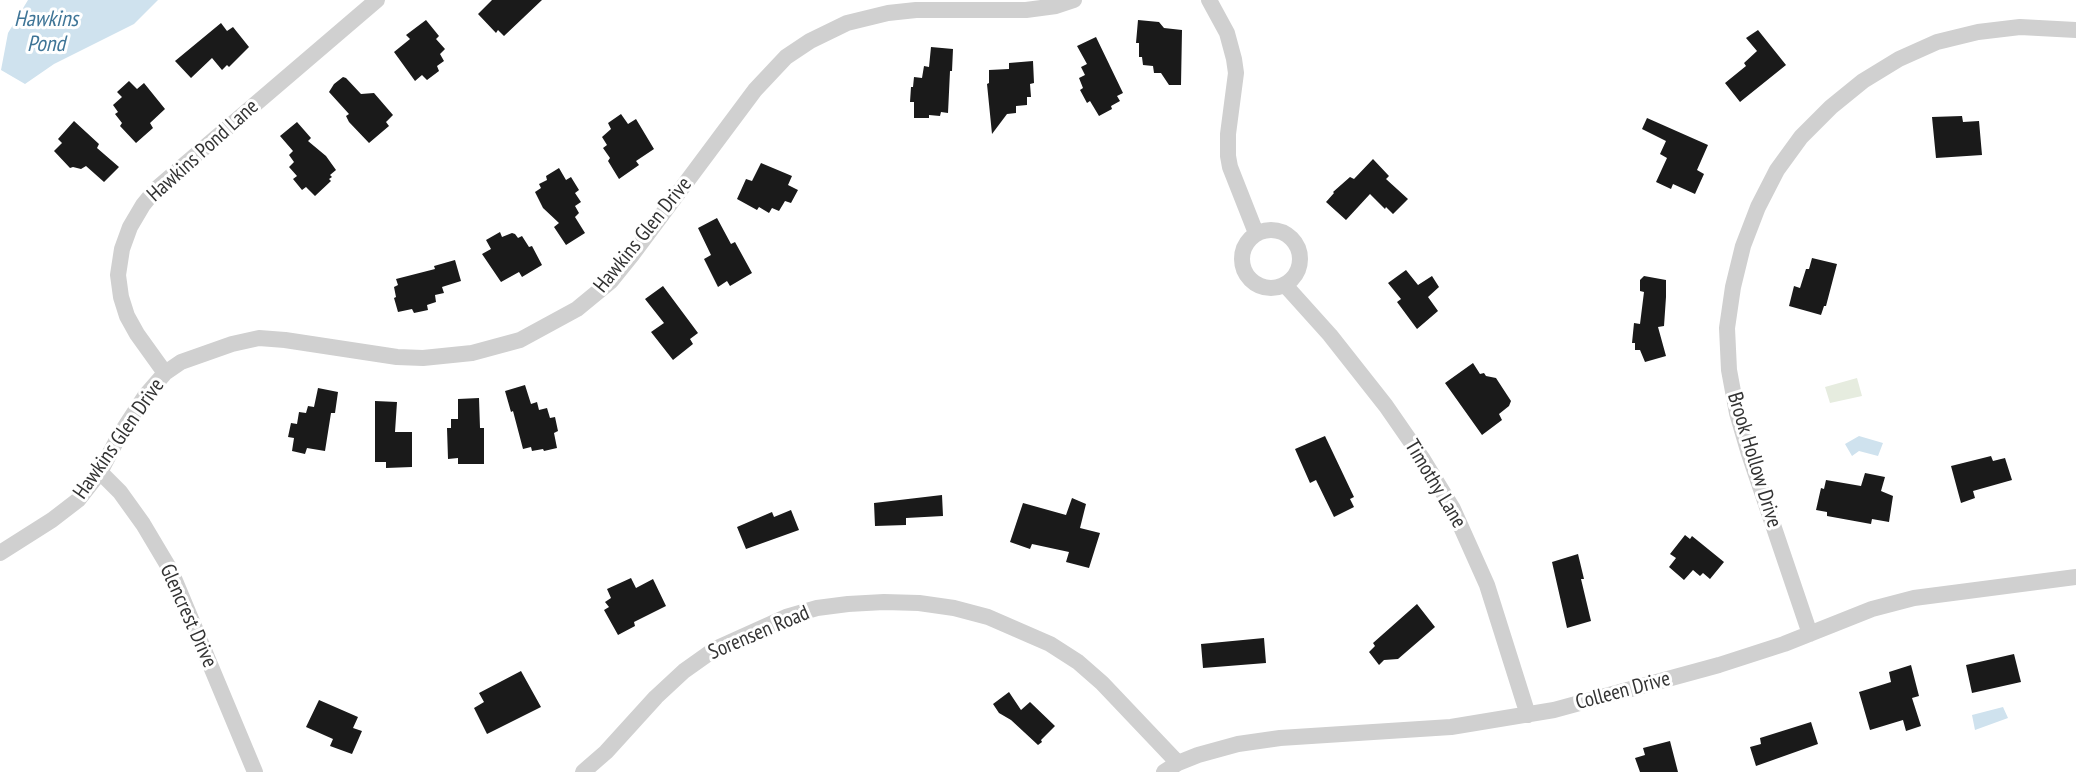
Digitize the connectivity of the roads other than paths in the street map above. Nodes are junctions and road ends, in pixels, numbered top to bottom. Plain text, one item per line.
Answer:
1 (377, 0) edge
2 (1074, 0) edge
3 (1209, 0) edge
4 (2076, 30) edge
5 (1256, 233) junction
6 (1285, 285) junction
7 (165, 373) junction
8 (100, 472) junction
9 (0, 553) edge
10 (2076, 578) edge
11 (1810, 634) junction
12 (1528, 715) junction
13 (1179, 763) junction
14 (255, 772) edge
15 (584, 772) edge
16 (1164, 772) edge

1 - 7 street, Hawkins Pond Lane
2 - 7 street, Hawkins Glen Drive
3 - 5 street
4 - 11 street, Brook Hollow Drive
5 - 6 street
5 - 6 street
6 - 12 street, Timothy Lane
7 - 8 street, Hawkins Glen Drive
8 - 9 street, Hawkins Glen Drive
8 - 14 street, Glencrest Drive
10 - 11 street, Colleen Drive
11 - 12 street, Colleen Drive
12 - 13 street, Colleen Drive
13 - 15 street, Sorensen Road
13 - 16 street, Colleen Drive

